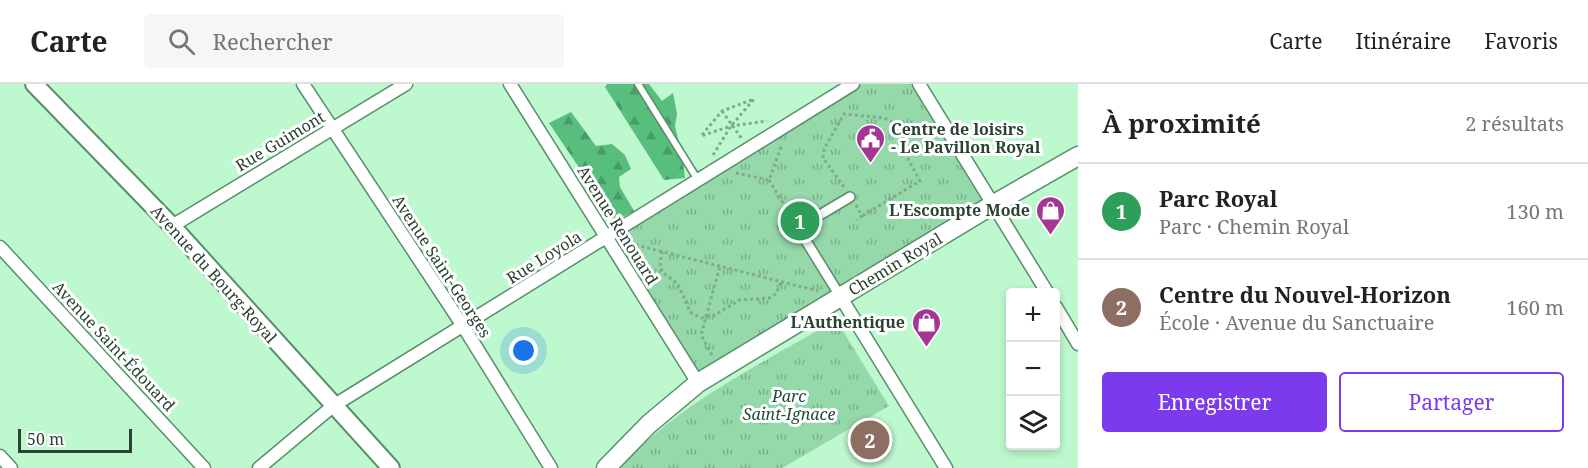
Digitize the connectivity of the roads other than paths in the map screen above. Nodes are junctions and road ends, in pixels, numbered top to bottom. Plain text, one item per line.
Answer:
1 (34, 84) edge
2 (303, 84) edge
3 (405, 84) edge
4 (510, 84) edge
5 (638, 84) edge
6 (853, 84) edge
7 (920, 84) edge
8 (332, 129) junction
9 (1078, 156) edge
10 (698, 180) junction
11 (850, 197) road end
12 (994, 204) junction
13 (172, 226) junction
14 (607, 237) junction
15 (0, 247) edge
16 (1045, 288) edge
17 (840, 296) junction
18 (1060, 314) edge
19 (463, 326) junction
20 (1078, 344) edge
21 (698, 383) junction
22 (333, 406) junction
23 (0, 456) edge
24 (11, 468) edge
25 (204, 468) edge
26 (259, 468) edge
27 (391, 468) edge
28 (551, 468) edge
29 (606, 468) edge
30 (946, 468) edge

1 - 13 street, Avenue du Bourg-Royal
2 - 8 street, Avenue Saint-Georges
3 - 8 street, Rue Guimont
4 - 14 street, Avenue Renouard
5 - 10 lane
6 - 10 street, Rue Loyola
7 - 12 street
8 - 13 street, Rue Guimont
8 - 19 street, Avenue Saint-Georges
9 - 12 main road, Chemin Royal
10 - 14 street, Rue Loyola
11 - 17 street
12 - 16 street
12 - 17 main road, Chemin Royal
13 - 22 street, Avenue du Bourg-Royal
14 - 19 street, Rue Loyola
14 - 21 street, Avenue Renouard
15 - 25 street, Avenue Saint-Édouard
17 - 21 main road, Chemin Royal
17 - 30 street
18 - 20 street
19 - 22 street, Rue Loyola
19 - 28 street, Avenue Saint-Georges
21 - 29 main road, Chemin Royal
22 - 26 street, Rue Loyola
22 - 27 street, Avenue du Bourg-Royal
23 - 24 street

